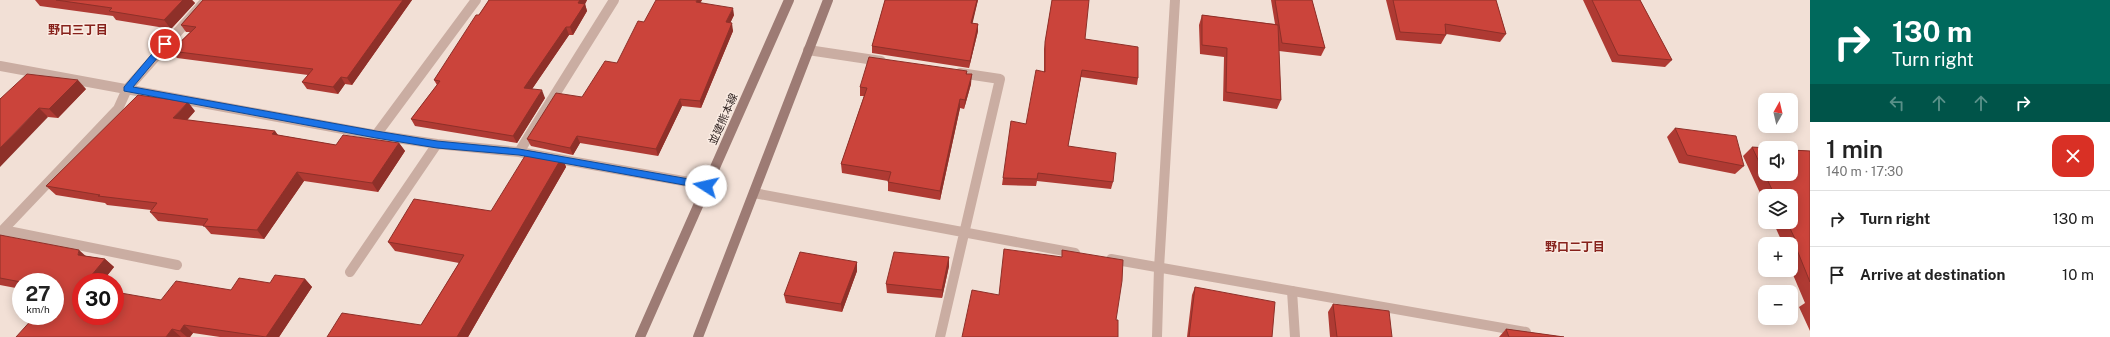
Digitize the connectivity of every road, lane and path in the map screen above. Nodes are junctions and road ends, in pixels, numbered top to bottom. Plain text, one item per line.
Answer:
1 (206, 0) edge
2 (476, 0) edge
3 (614, 0) edge
4 (789, 0) edge
5 (828, 0) edge
6 (1174, 0) edge
7 (808, 50) junction
8 (892, 63) edge
9 (0, 66) edge
10 (946, 71) edge
11 (36, 73) junction
12 (26, 82) edge
13 (126, 89) junction
14 (376, 135) junction
15 (437, 144) junction
16 (519, 152) junction
17 (706, 186) junction
18 (754, 193) junction
19 (1, 231) edge
20 (966, 232) junction
21 (177, 265) dead end
22 (1159, 268) junction
23 (350, 272) dead end
24 (1292, 291) junction
25 (1540, 334) edge
26 (640, 337) edge
27 (698, 337) edge
28 (940, 337) edge
29 (1157, 337) edge
30 (1295, 337) edge

1 - 13 street
2 - 14 street
3 - 16 street
4 - 17 main road, 並建熊本線
5 - 7 main road
6 - 22 street
7 - 8 street
7 - 18 main road
9 - 11 street
10 - 20 street
11 - 12 street
11 - 13 street
13 - 14 street
13 - 19 street
14 - 15 street
15 - 16 street
15 - 23 street
16 - 17 street
17 - 26 main road, 並建熊本線
18 - 20 street
18 - 27 main road
19 - 21 street
20 - 22 street
20 - 28 street
22 - 24 street
22 - 29 street
24 - 25 street
24 - 30 street

